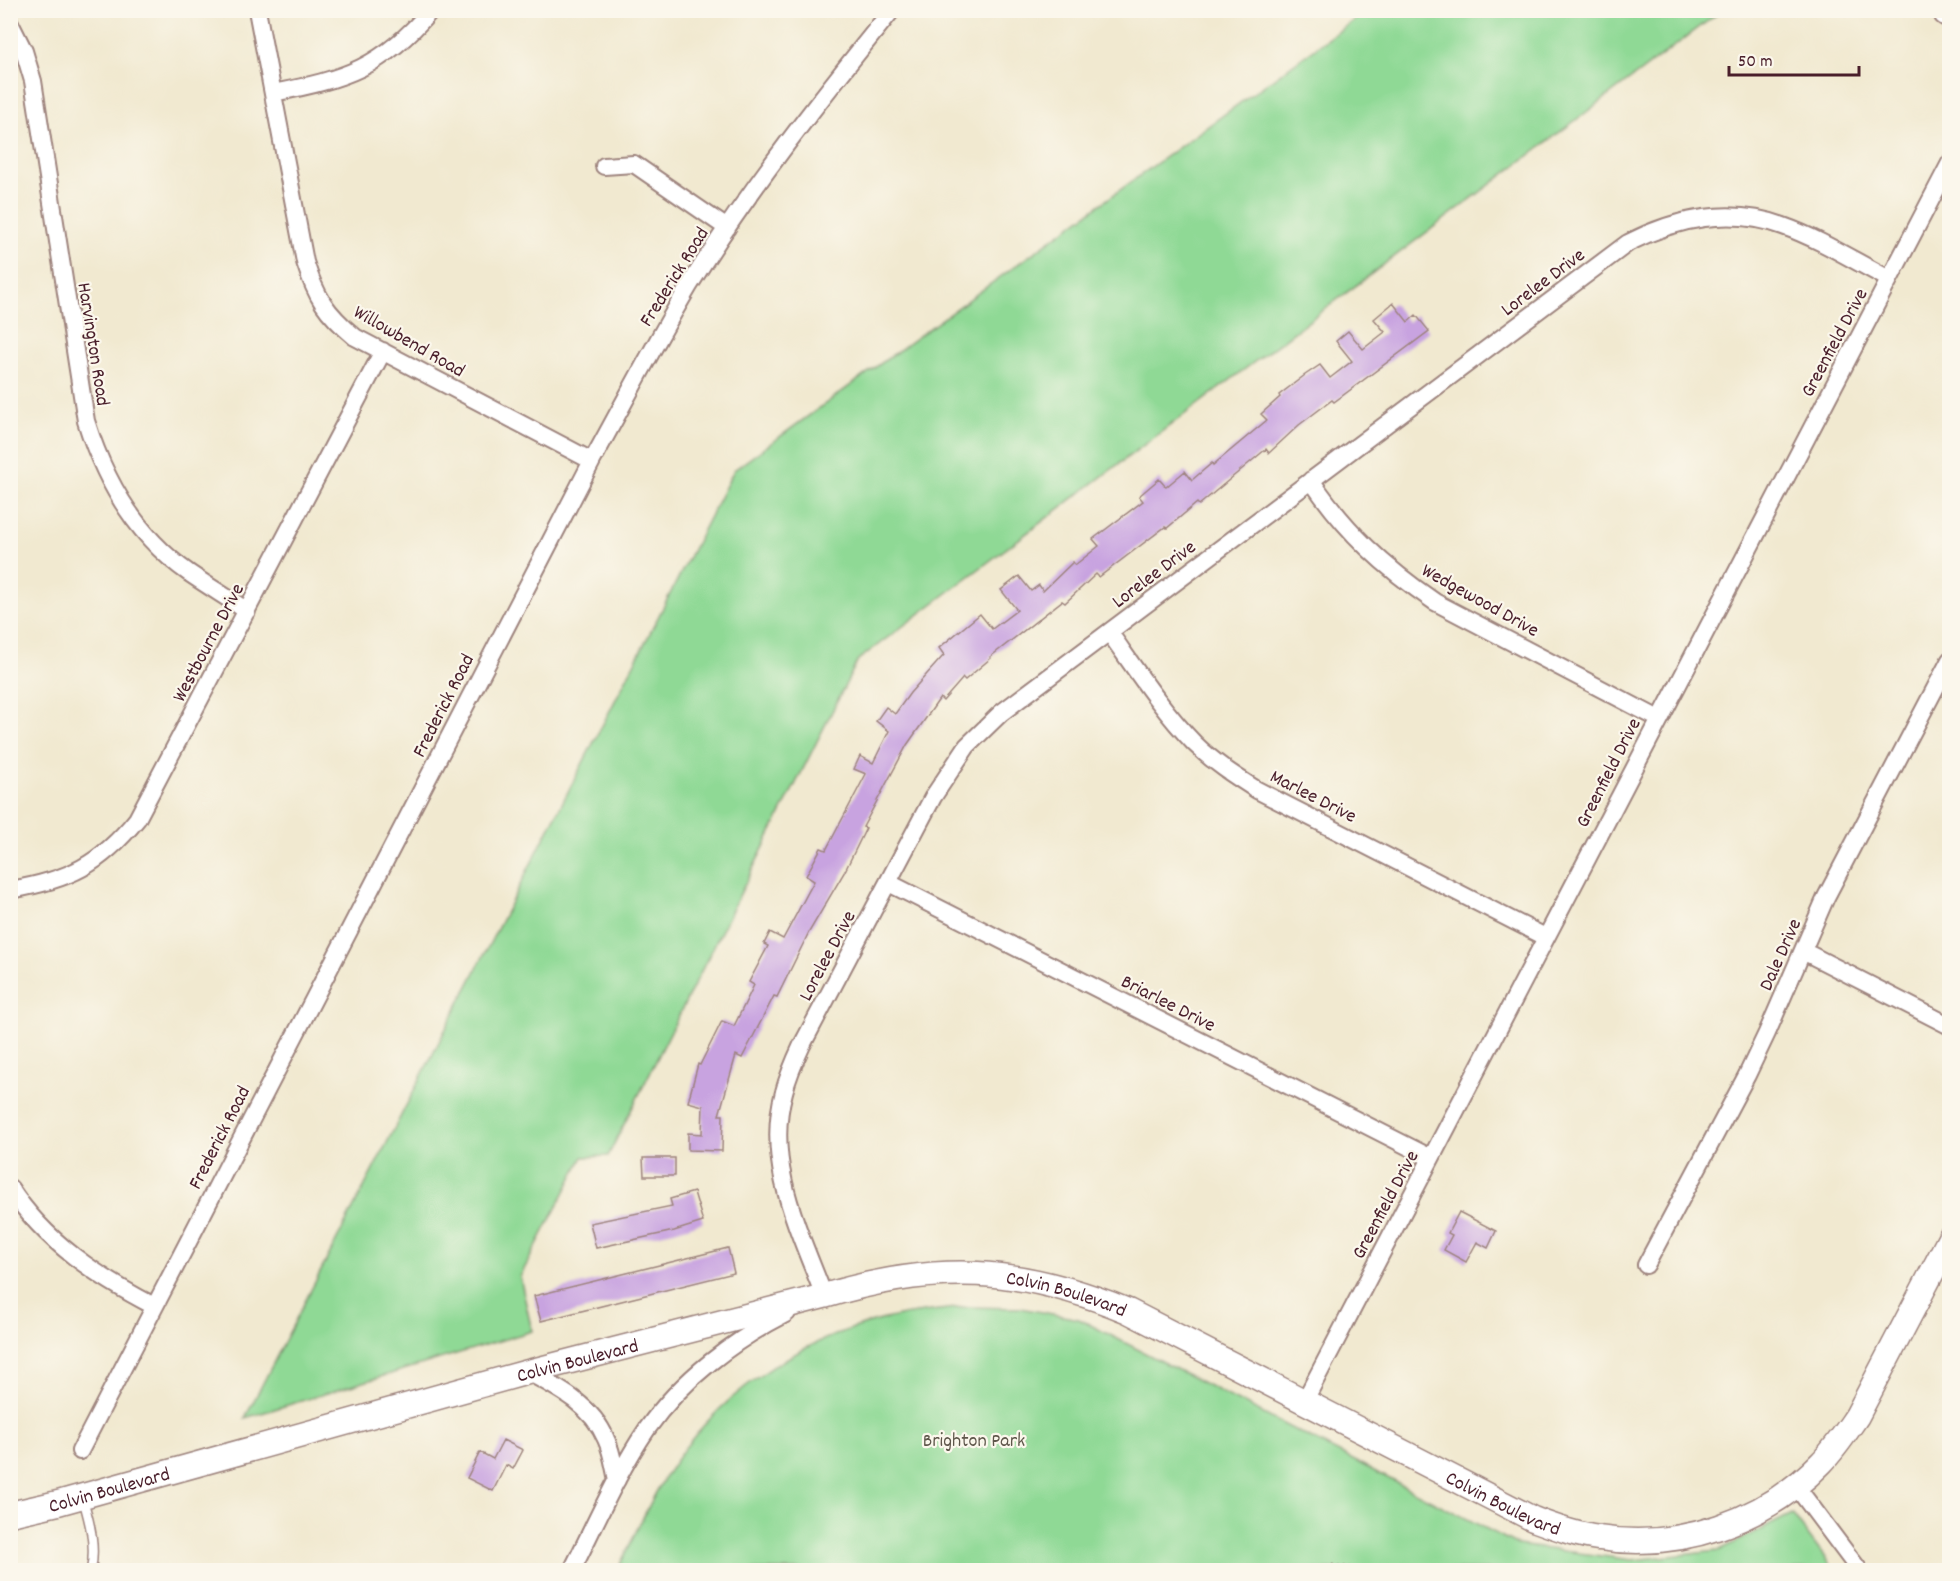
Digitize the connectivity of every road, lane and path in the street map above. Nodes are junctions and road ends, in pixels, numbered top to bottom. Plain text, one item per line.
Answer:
1 (256, 10) edge
2 (431, 10) edge
3 (892, 10) edge
4 (10, 23) edge
5 (273, 93) junction
6 (1950, 163) edge
7 (604, 166) dead end
8 (727, 228) junction
9 (1889, 279) junction
10 (382, 351) junction
11 (592, 461) junction
12 (1311, 480) junction
13 (247, 610) junction
14 (1109, 632) junction
15 (1950, 660) edge
16 (1659, 719) junction
17 (889, 883) junction
18 (10, 890) edge
19 (1545, 937) junction
20 (1803, 951) junction
21 (1950, 1026) edge
22 (1431, 1158) junction
23 (10, 1188) edge
24 (1950, 1238) edge
25 (1646, 1265) dead end
26 (824, 1296) junction
27 (154, 1306) junction
28 (528, 1371) junction
29 (1304, 1402) junction
30 (80, 1451) dead end
31 (617, 1480) junction
32 (1796, 1486) junction
33 (82, 1496) junction
34 (10, 1514) edge
35 (1332, 1565) dead end
36 (91, 1570) edge
37 (572, 1570) edge
38 (1371, 1570) edge
39 (1859, 1570) edge

1 - 5 street, Willowbend Road
2 - 5 street
3 - 8 street, Frederick Road
4 - 13 street, Harvington Road
5 - 10 street, Willowbend Road
6 - 9 street, Greenfield Drive
7 - 8 street
8 - 11 street, Frederick Road
9 - 12 street, Lorelee Drive
9 - 16 street, Greenfield Drive
10 - 11 street, Willowbend Road
10 - 13 street, Westbourne Drive
11 - 27 street, Frederick Road
12 - 14 street, Lorelee Drive
12 - 16 street, Wedgewood Drive
13 - 18 street, Westbourne Drive
14 - 17 street, Lorelee Drive
14 - 19 street, Marlee Drive
15 - 20 street, Dale Drive
16 - 19 street, Greenfield Drive
17 - 22 street, Briarlee Drive
17 - 26 street, Lorelee Drive
19 - 22 street, Greenfield Drive
20 - 21 street
20 - 25 street, Dale Drive
22 - 29 street, Greenfield Drive
23 - 27 street
24 - 32 street, Colvin Boulevard
26 - 28 street, Colvin Boulevard
26 - 29 street, Colvin Boulevard
26 - 31 street
27 - 30 street, Frederick Road
28 - 31 street
28 - 33 street, Colvin Boulevard
29 - 32 street, Colvin Boulevard
31 - 37 street
32 - 39 street
33 - 34 street, Colvin Boulevard
33 - 36 lane
35 - 38 path

